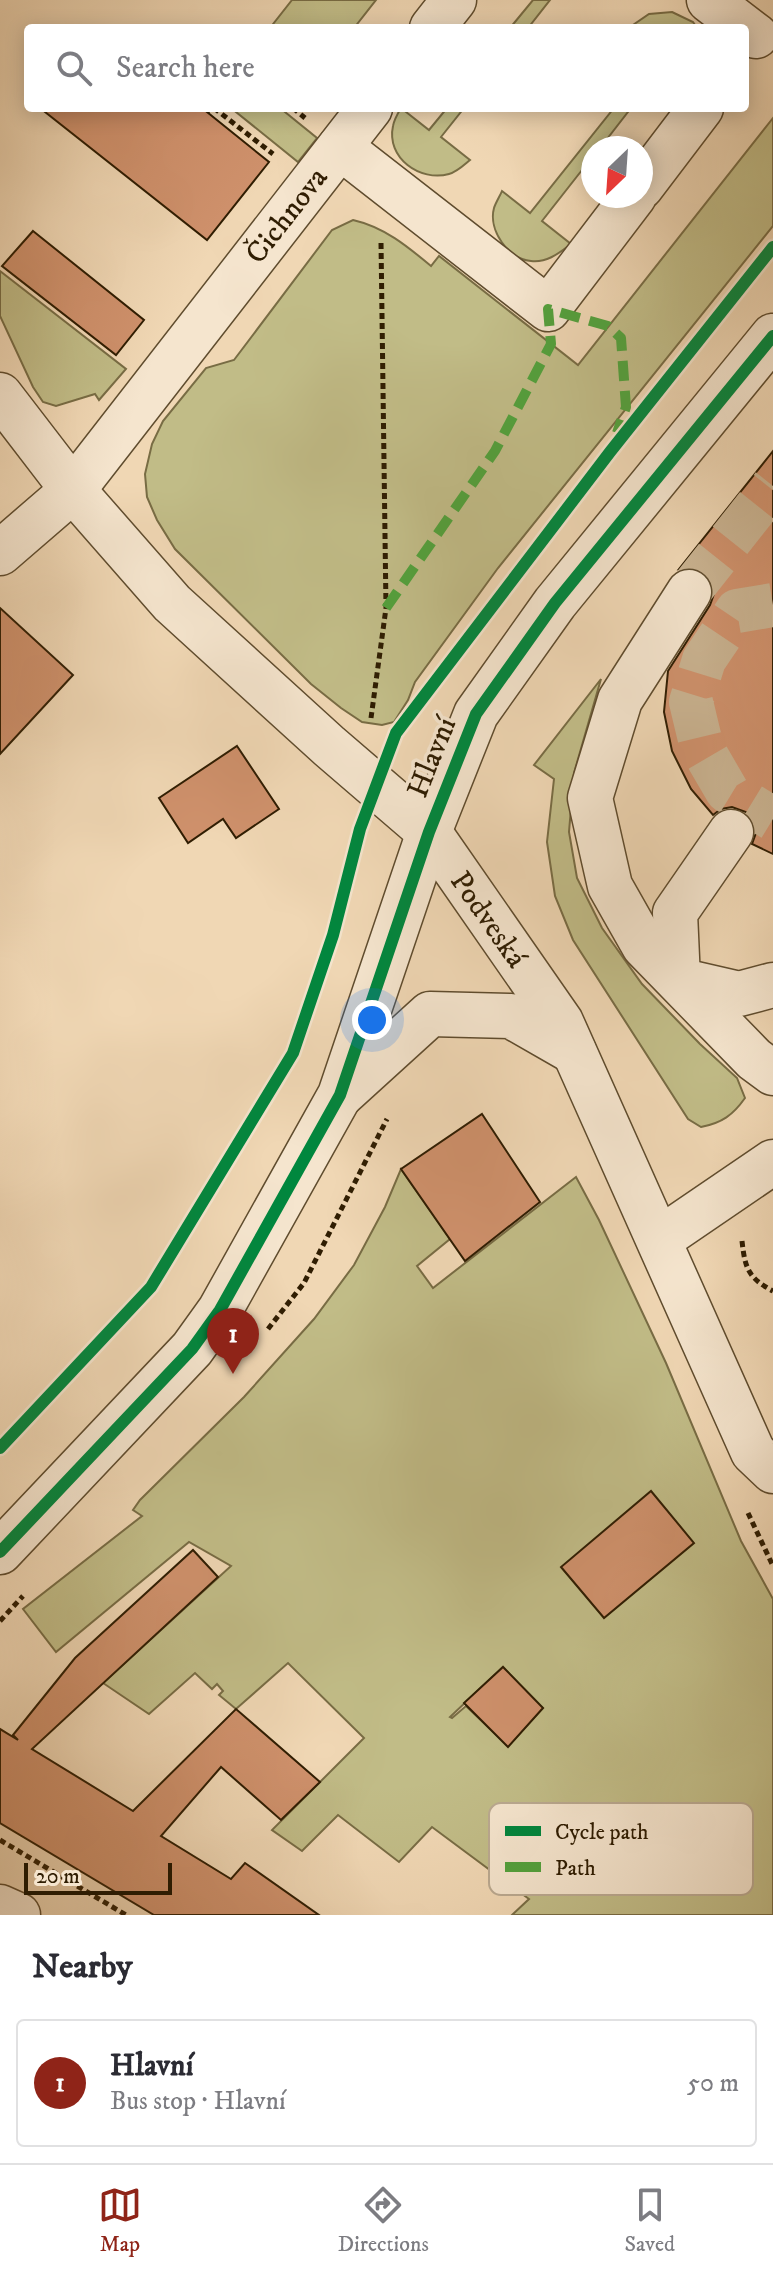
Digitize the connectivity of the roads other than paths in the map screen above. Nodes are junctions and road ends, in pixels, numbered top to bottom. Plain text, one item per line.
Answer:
1 (454, 0) edge
2 (709, 0) edge
3 (435, 24) edge
4 (745, 24) edge
5 (367, 112) edge
6 (698, 112) edge
7 (340, 147) junction
8 (653, 171) edge
9 (625, 208) edge
10 (773, 336) edge
11 (0, 395) edge
12 (73, 490) junction
13 (0, 553) edge
14 (689, 592) tunnel mouth
15 (429, 832) junction
16 (731, 832) dead end
17 (678, 980) junction
18 (773, 985) edge
19 (574, 1052) junction
20 (773, 1073) edge
21 (340, 1095) junction
22 (773, 1162) edge
23 (660, 1239) junction
24 (773, 1471) edge
25 (0, 1552) edge
26 (0, 1907) edge
27 (18, 1915) edge

1 - 3 street
2 - 4 street
5 - 7 street
6 - 8 street
7 - 9 street, Čichnova
7 - 12 street, Čichnova
10 - 15 street, Hlavní
11 - 12 street, Podveská
12 - 13 street, Čichnova
12 - 15 street, Podveská
14 - 17 street
15 - 19 street, Podveská
15 - 21 street, Hlavní
16 - 17 street
17 - 18 street
17 - 20 street
19 - 21 street
19 - 23 street, Podveská
21 - 25 street, Hlavní
22 - 23 street
23 - 24 street, Podveská
26 - 27 street

